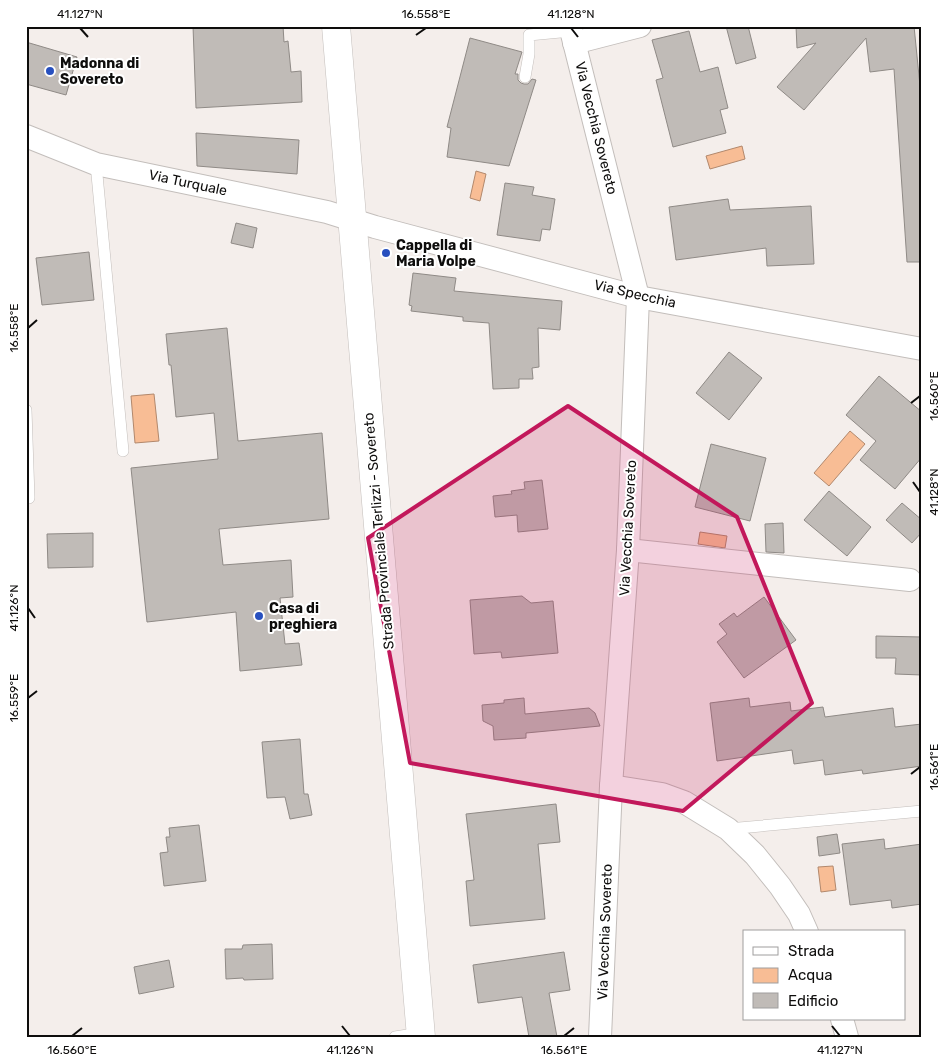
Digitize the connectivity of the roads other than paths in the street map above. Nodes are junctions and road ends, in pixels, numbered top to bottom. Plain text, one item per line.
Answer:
1 (336, 26) edge
2 (640, 26) edge
3 (572, 34) edge
4 (525, 77) dead end
5 (26, 136) edge
6 (96, 164) junction
7 (353, 220) junction
8 (638, 297) junction
9 (922, 349) edge
10 (26, 410) edge
11 (123, 451) dead end
12 (30, 498) dead end
13 (628, 550) junction
14 (910, 580) dead end
15 (611, 786) junction
16 (922, 811) edge
17 (728, 829) junction
18 (806, 930) edge
19 (842, 1020) edge
20 (412, 1035) edge
21 (600, 1037) edge
22 (846, 1037) edge

1 - 7 main road, Strada Provinciale Terlizzi - Sovereto
2 - 3 street
3 - 4 lane
3 - 8 street, Via Vecchia Sovereto
5 - 6 street, Via Turquale
6 - 7 street, Via Turquale
6 - 11 lane
7 - 8 street, Via Specchia
7 - 20 main road, Strada Provinciale Terlizzi - Sovereto
8 - 9 street, Via Specchia
8 - 13 street, Via Vecchia Sovereto
10 - 12 lane
13 - 14 street
13 - 15 street, Via Vecchia Sovereto
15 - 17 street
15 - 21 street, Via Vecchia Sovereto
16 - 17 lane
17 - 18 street
19 - 22 street

